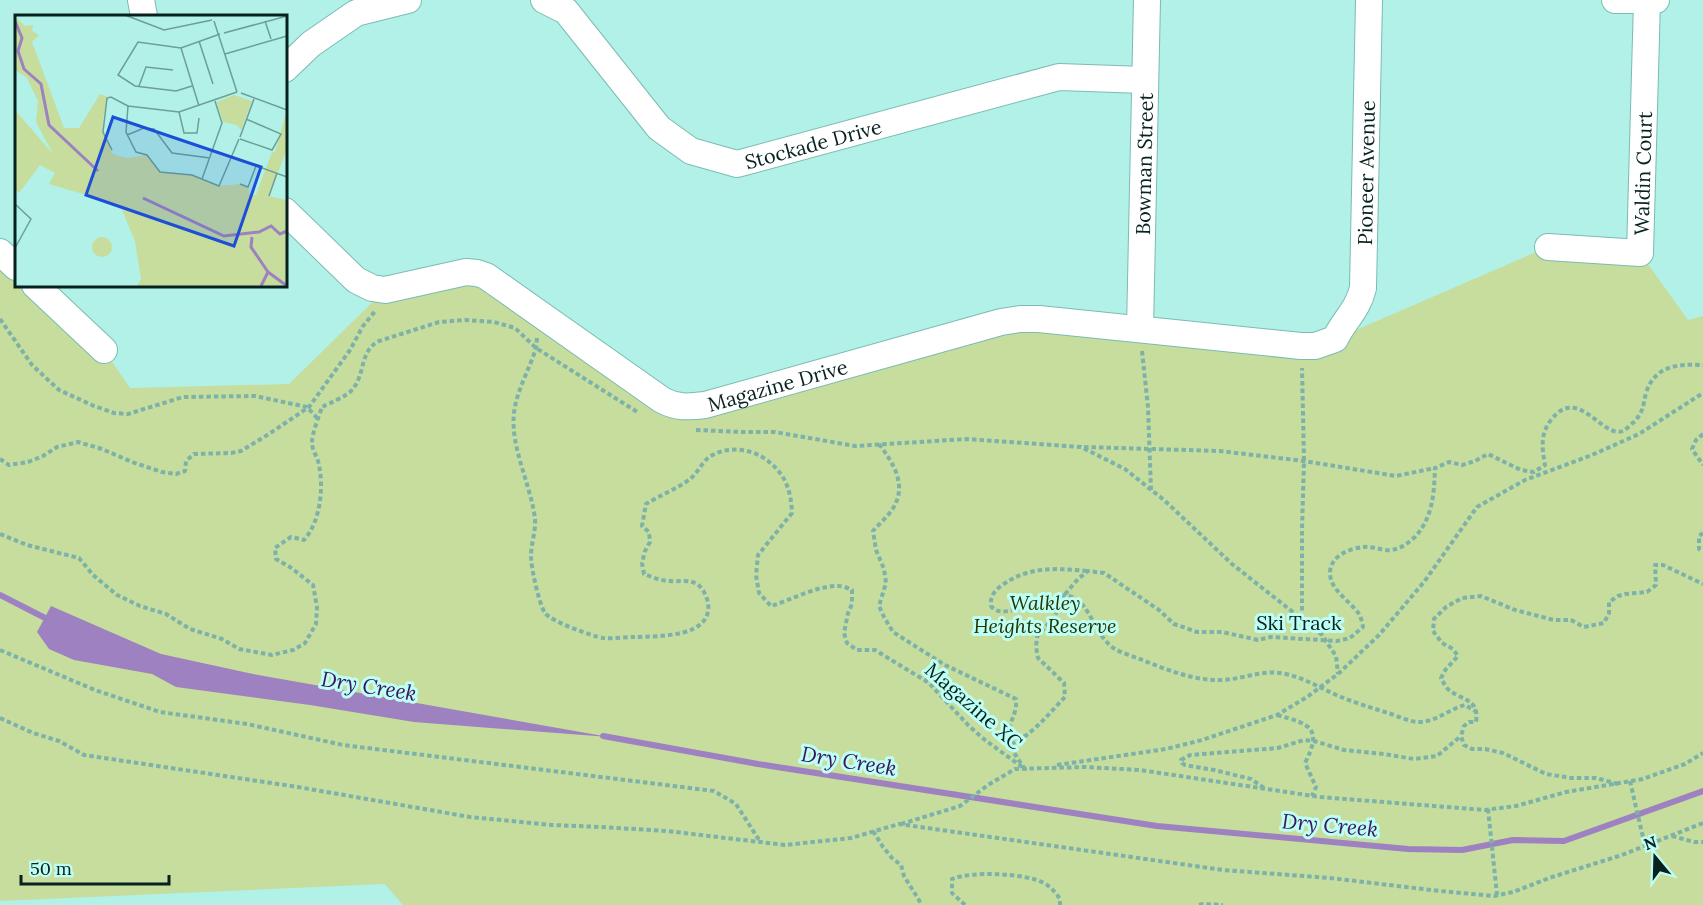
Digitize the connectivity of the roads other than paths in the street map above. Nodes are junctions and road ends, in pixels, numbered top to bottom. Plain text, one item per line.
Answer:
1 (141, 0) edge
2 (408, 0) edge
3 (544, 0) edge
4 (1148, 0) edge
5 (1369, 0) edge
6 (1615, 0) edge
7 (1656, 0) edge
8 (1647, 1) edge
9 (144, 15) edge
10 (286, 68) edge
11 (1144, 80) junction
12 (286, 212) edge
13 (1548, 247) dead end
14 (0, 252) edge
15 (15, 266) edge
16 (36, 286) edge
17 (1140, 329) junction
18 (1335, 339) joint
19 (104, 350) dead end

1 - 9 street
2 - 10 street
3 - 11 street, Stockade Drive
4 - 11 street, Bowman Street
5 - 18 street, Pioneer Avenue
6 - 8 street
7 - 8 street
8 - 13 street, Waldin Court
11 - 17 street, Bowman Street
12 - 17 street, Magazine Drive
14 - 15 street
16 - 19 street
17 - 18 street, Magazine Drive

